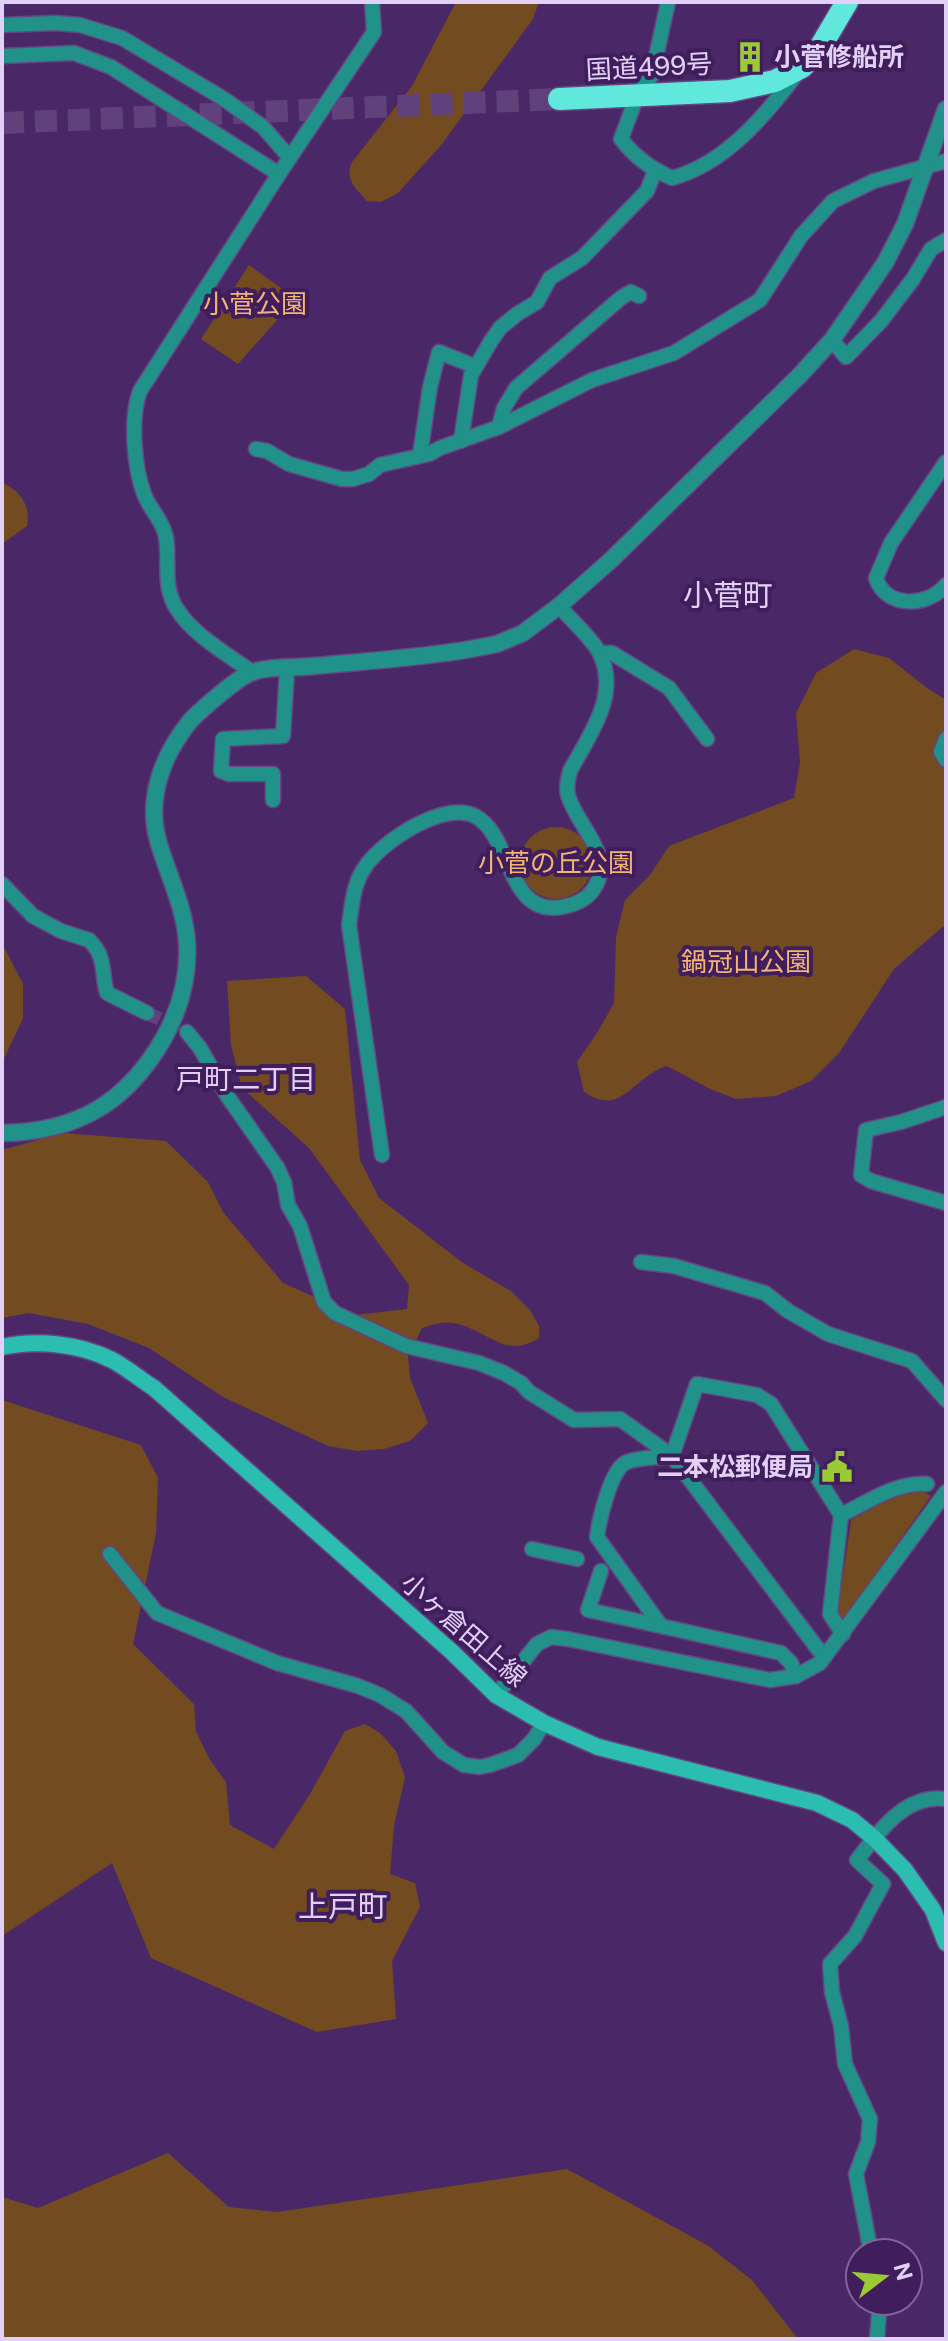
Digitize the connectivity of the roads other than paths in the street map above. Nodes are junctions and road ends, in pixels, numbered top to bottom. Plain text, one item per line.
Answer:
1 (372, 2) edge
2 (668, 2) edge
3 (847, 2) edge
4 (2, 25) edge
5 (2, 56) edge
6 (802, 67) junction
7 (637, 96) junction
8 (559, 99) tunnel mouth
9 (946, 109) edge
10 (290, 158) junction
11 (946, 161) edge
12 (927, 165) junction
13 (655, 171) junction
14 (279, 174) junction
15 (946, 240) edge
16 (639, 296) dead end
17 (832, 340) junction
18 (474, 366) junction
19 (499, 427) junction
20 (461, 441) junction
21 (256, 449) dead end
22 (420, 455) junction
23 (946, 462) edge
24 (946, 585) edge
25 (559, 606) junction
26 (600, 653) junction
27 (287, 669) junction
28 (252, 672) junction
29 (707, 739) dead end
30 (946, 739) edge
31 (946, 760) edge
32 (273, 800) dead end
33 (2, 884) edge
34 (147, 1013) tunnel mouth
35 (187, 1032) tunnel mouth
36 (946, 1107) edge
37 (2, 1133) edge
38 (382, 1155) dead end
39 (946, 1203) edge
40 (641, 1262) dead end
41 (2, 1347) edge
42 (946, 1400) edge
43 (672, 1456) junction
44 (927, 1484) dead end
45 (946, 1492) edge
46 (841, 1515) junction
47 (532, 1549) dead end
48 (110, 1554) dead end
49 (577, 1559) dead end
50 (601, 1571) dead end
51 (661, 1626) junction
52 (843, 1634) junction
53 (824, 1657) junction
54 (796, 1676) junction
55 (496, 1695) junction
56 (544, 1723) junction
57 (946, 1799) edge
58 (874, 1838) junction
59 (946, 1943) edge
60 (868, 2237) edge
61 (879, 2317) edge
62 (877, 2339) edge

1 - 10 street
2 - 7 street
3 - 6 highway, 国道499号
4 - 10 street
5 - 14 street
6 - 7 highway, 国道499号
6 - 13 street
7 - 8 highway, 国道499号
7 - 13 street
9 - 12 street
10 - 14 street
11 - 12 street
12 - 17 street
12 - 19 street
13 - 18 street
14 - 28 street
15 - 17 street
16 - 19 street
17 - 25 street
18 - 20 street
18 - 22 street
19 - 20 street
20 - 22 street
21 - 22 street
23 - 24 street
25 - 26 street
25 - 27 street
26 - 29 street
26 - 38 street
27 - 28 street
27 - 32 street
28 - 37 street
30 - 31 street
33 - 34 street
35 - 43 street
36 - 39 street
40 - 42 street
41 - 55 main road, 小ヶ倉田上線
43 - 46 street
43 - 51 street
43 - 53 street
44 - 46 street
45 - 52 street
46 - 52 street
47 - 49 street
48 - 56 street
50 - 51 street
51 - 54 street
52 - 53 street
53 - 54 street
54 - 55 street
55 - 56 main road, 小ヶ倉田上線
56 - 58 main road, 小ヶ倉田上線
57 - 58 street
58 - 59 main road, 小ヶ倉田上線
58 - 60 street
61 - 62 street

